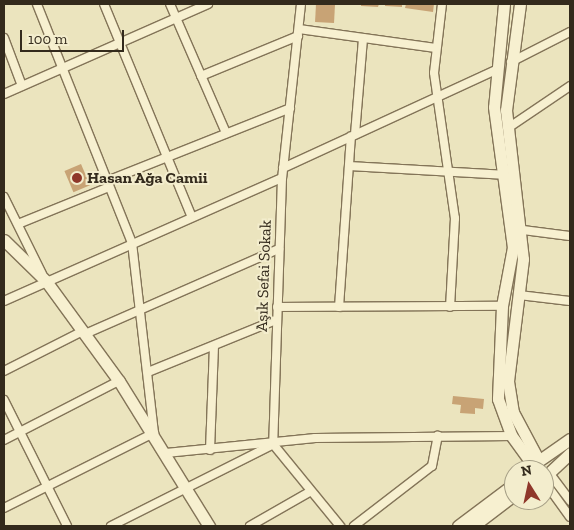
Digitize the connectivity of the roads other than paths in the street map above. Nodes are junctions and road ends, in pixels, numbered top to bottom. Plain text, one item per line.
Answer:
1 (36, 4) edge
2 (104, 4) edge
3 (170, 4) edge
4 (208, 4) edge
5 (301, 4) edge
6 (442, 4) edge
7 (503, 4) edge
8 (520, 4) edge
9 (176, 18) junction
10 (570, 32) edge
11 (298, 33) junction
12 (4, 38) edge
13 (363, 38) junction
14 (121, 42) junction
15 (436, 48) junction
16 (511, 62) junction
17 (61, 69) junction
18 (496, 70) junction
19 (201, 76) junction
20 (22, 86) junction
21 (570, 86) edge
22 (4, 94) edge
23 (436, 95) junction
24 (290, 108) junction
25 (508, 128) junction
26 (226, 133) junction
27 (353, 135) junction
28 (167, 158) junction
29 (349, 166) junction
30 (283, 168) junction
31 (448, 173) junction
32 (503, 175) junction
33 (282, 178) junction
34 (108, 184) junction
35 (4, 197) edge
36 (192, 217) junction
37 (18, 224) junction
38 (522, 230) junction
39 (570, 236) edge
40 (4, 240) edge
41 (132, 244) junction
42 (279, 249) junction
43 (45, 279) junction
44 (518, 295) junction
45 (4, 301) edge
46 (570, 301) edge
47 (502, 306) junction
48 (277, 307) junction
49 (339, 307) junction
50 (450, 307) junction
51 (142, 312) junction
52 (276, 320) junction
53 (84, 333) junction
54 (214, 347) junction
55 (4, 371) edge
56 (148, 372) junction
57 (119, 381) junction
58 (4, 400) edge
59 (20, 432) junction
60 (154, 433) junction
61 (438, 436) junction
62 (512, 436) junction
63 (570, 439) edge
64 (4, 440) edge
65 (274, 444) junction
66 (210, 450) junction
67 (166, 453) junction
68 (570, 453) edge
69 (530, 460) edge
70 (533, 460) edge
71 (543, 460) edge
72 (554, 469) edge
73 (554, 484) edge
74 (47, 486) junction
75 (554, 489) edge
76 (188, 490) junction
77 (311, 491) junction
78 (504, 492) edge
79 (570, 501) edge
80 (504, 503) edge
81 (4, 508) edge
82 (570, 518) edge
83 (67, 526) edge
84 (111, 526) edge
85 (209, 526) edge
86 (250, 526) edge
87 (340, 526) edge
88 (354, 526) edge
89 (458, 526) edge
90 (473, 526) edge

1 - 17 street
2 - 14 street
3 - 9 street
4 - 9 street
5 - 11 street, Aşık Sefai Sokak
6 - 15 street
7 - 18 street
8 - 16 street
9 - 14 street
9 - 19 street
10 - 16 street
11 - 13 street
11 - 19 street
11 - 24 street, Aşık Sefai Sokak
12 - 20 street
13 - 15 street
13 - 27 street
14 - 17 street
14 - 28 street
15 - 23 street
16 - 25 street
17 - 20 street
17 - 34 street
18 - 23 street
18 - 32 street
19 - 26 street
20 - 22 street
21 - 25 street
23 - 27 street
23 - 31 street
24 - 26 street
24 - 30 street, Aşık Sefai Sokak
25 - 38 street
26 - 28 street
27 - 29 street
27 - 30 street
28 - 34 street
28 - 36 street
29 - 31 street
29 - 49 street
30 - 33 street, Aşık Sefai Sokak
31 - 32 street
31 - 50 street
32 - 47 street
33 - 36 street
33 - 42 street, Aşık Sefai Sokak
34 - 37 street
34 - 41 street
35 - 37 street
36 - 41 street
37 - 43 street
38 - 39 street
38 - 44 street
40 - 43 street
41 - 43 street
41 - 51 street
42 - 48 street, Aşık Sefai Sokak
42 - 51 street
43 - 45 street
43 - 53 street
44 - 46 street
44 - 70 street
47 - 50 street
47 - 62 street
48 - 49 street
48 - 52 street, Aşık Sefai Sokak
49 - 50 street
51 - 53 street
51 - 56 street
52 - 54 street
52 - 65 street, Aşık Sefai Sokak
53 - 55 street
53 - 57 street
54 - 56 street
54 - 66 street
56 - 60 street
57 - 59 street
57 - 60 street
58 - 59 street
59 - 64 street
59 - 74 street
60 - 67 street
60 - 74 street
61 - 62 street
61 - 65 street
61 - 88 street
62 - 69 street
63 - 71 street
65 - 66 street
65 - 76 street
65 - 77 street
66 - 67 street
67 - 76 street
68 - 72 street
73 - 79 street
74 - 81 street
74 - 83 street
75 - 82 street
76 - 84 street
76 - 85 street
77 - 86 street
77 - 87 street
78 - 89 street
80 - 90 street

